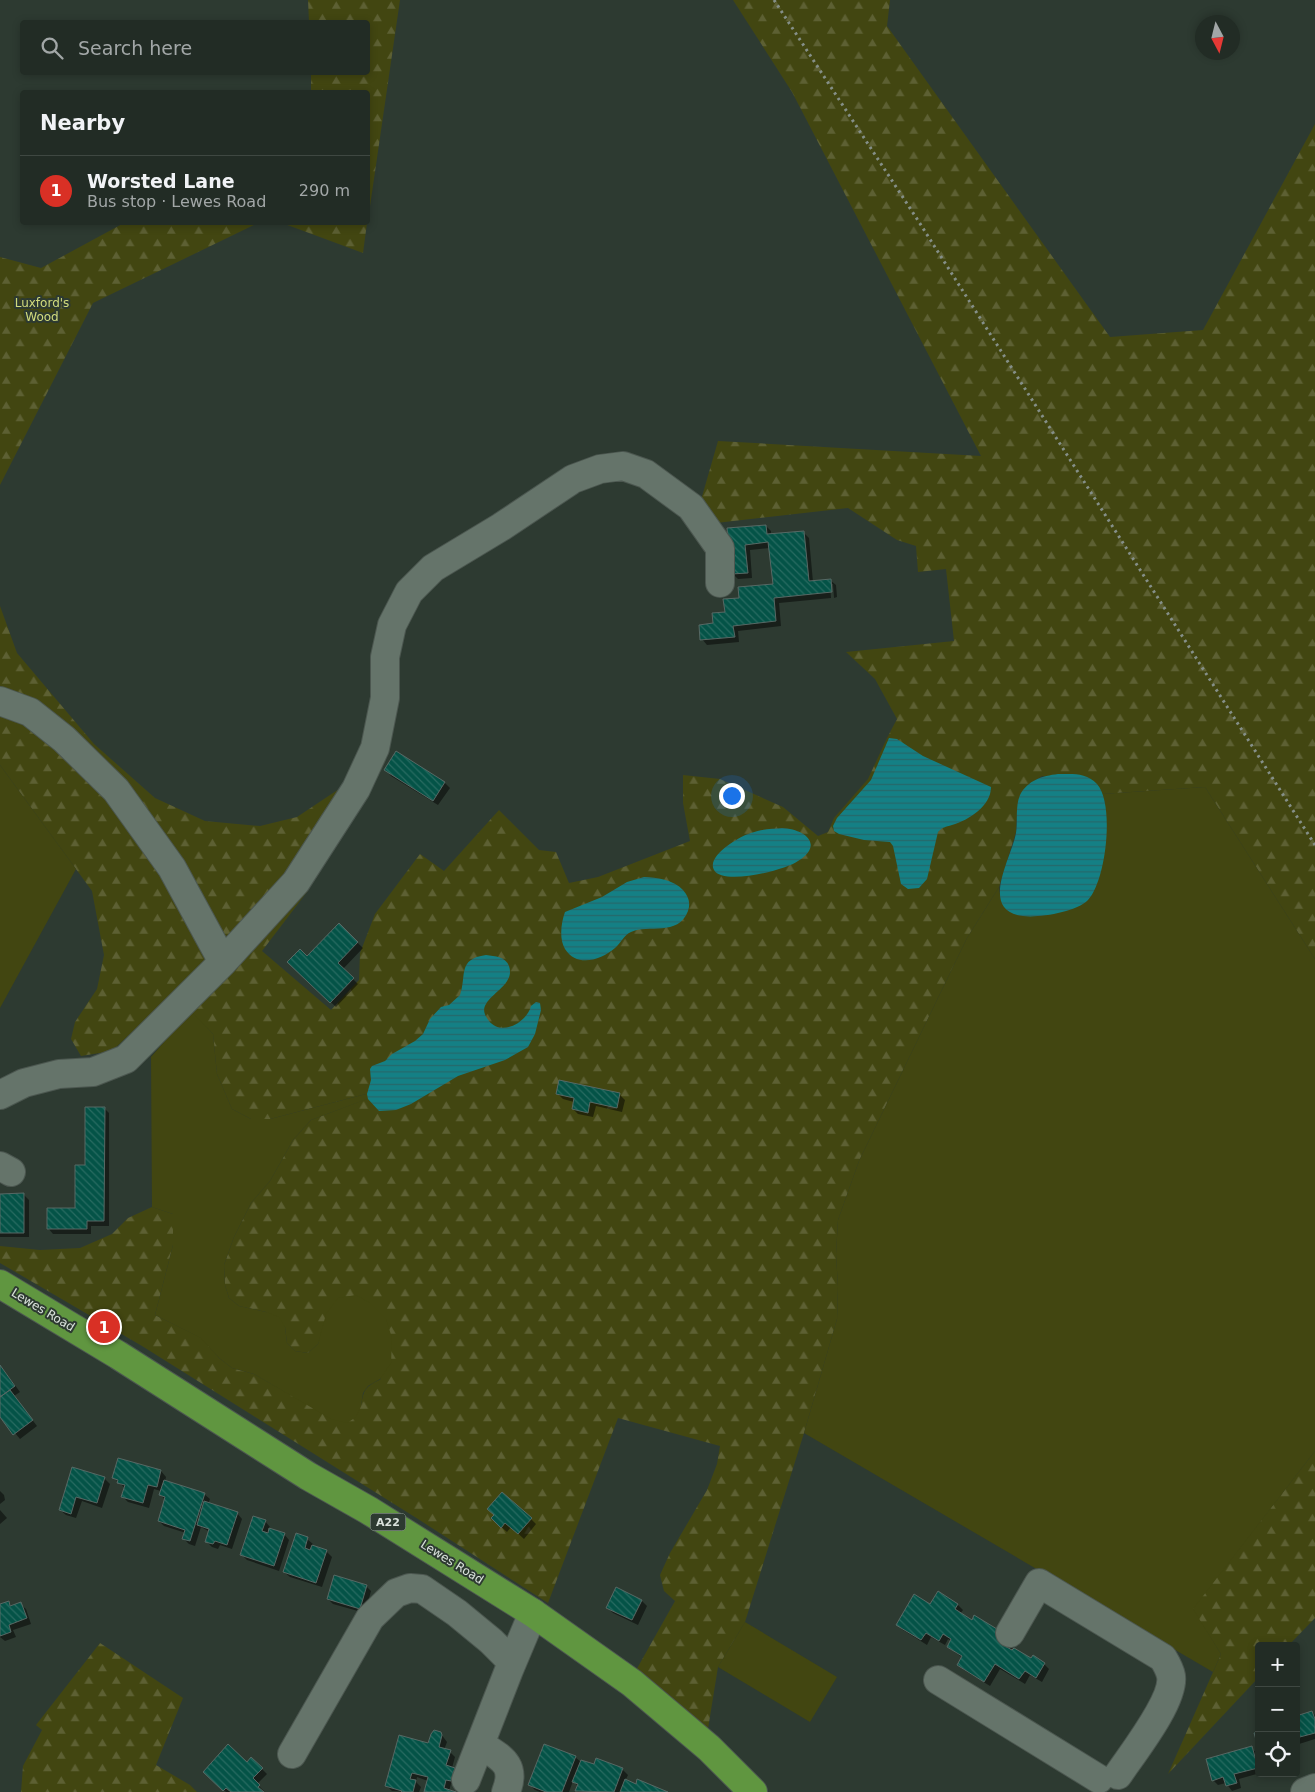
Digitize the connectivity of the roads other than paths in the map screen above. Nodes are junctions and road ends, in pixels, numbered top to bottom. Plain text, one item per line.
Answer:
1 (720, 583) dead end
2 (0, 701) edge
3 (223, 962) junction
4 (0, 1095) edge
5 (0, 1284) edge
6 (533, 1613) junction
7 (1010, 1633) dead end
8 (512, 1662) junction
9 (938, 1680) dead end
10 (480, 1744) junction
11 (292, 1754) dead end
12 (466, 1780) dead end
13 (1110, 1785) edge
14 (1315, 1788) edge
15 (506, 1792) edge
16 (754, 1792) edge
17 (1305, 1792) edge

1 - 3 street
2 - 3 street
3 - 4 street
5 - 6 highway, Lewes Road / A22
6 - 8 street
6 - 16 highway, Lewes Road / A22
7 - 13 street
8 - 10 street
8 - 11 street
9 - 13 street
10 - 12 street
10 - 15 street
14 - 17 street

